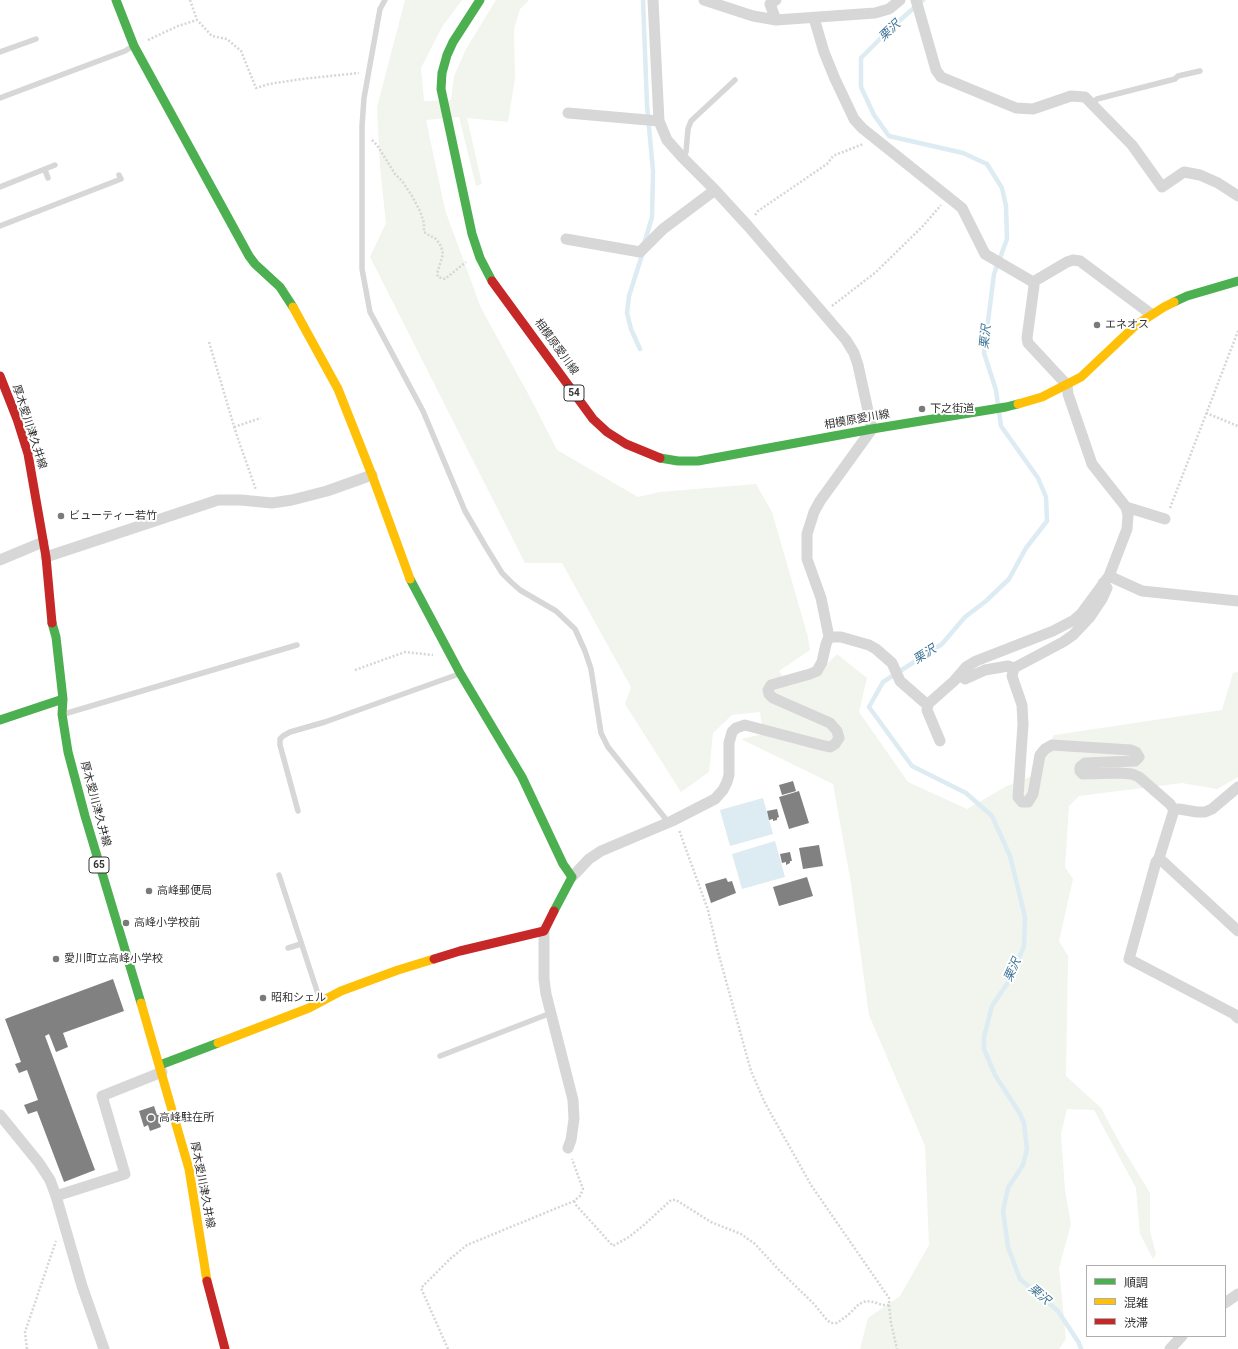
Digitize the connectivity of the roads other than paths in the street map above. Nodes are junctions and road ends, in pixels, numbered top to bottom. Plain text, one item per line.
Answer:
1 (116, 0) edge
2 (385, 0) edge
3 (480, 0) edge
4 (653, 0) edge
5 (704, 0) edge
6 (776, 0) edge
7 (900, 0) edge
8 (916, 0) edge
9 (814, 18) junction
10 (776, 20) junction
11 (36, 39) dead end
12 (134, 46) junction
13 (0, 52) edge
14 (1200, 71) dead end
15 (735, 80) dead end
16 (0, 98) edge
17 (1092, 104) junction
18 (568, 113) dead end
19 (659, 121) junction
20 (682, 157) junction
21 (55, 165) dead end
22 (45, 170) junction
23 (119, 175) dead end
24 (48, 178) dead end
25 (0, 187) edge
26 (715, 190) junction
27 (1238, 196) edge
28 (0, 226) edge
29 (566, 239) dead end
30 (1238, 281) edge
31 (1033, 282) junction
32 (1151, 314) junction
33 (0, 376) edge
34 (1067, 385) junction
35 (872, 429) junction
36 (372, 475) junction
37 (1126, 507) junction
38 (1165, 519) road end
39 (43, 542) junction
40 (46, 557) junction
41 (0, 560) edge
42 (1106, 579) junction
43 (1238, 601) edge
44 (829, 637) junction
45 (297, 645) dead end
46 (1014, 668) junction
47 (460, 673) junction
48 (959, 675) junction
49 (63, 699) junction
50 (928, 704) junction
51 (62, 714) junction
52 (0, 720) edge
53 (940, 741) dead end
54 (1238, 787) edge
55 (1174, 810) junction
56 (298, 811) dead end
57 (670, 822) junction
58 (1159, 858) junction
59 (279, 875) dead end
60 (572, 877) junction
61 (544, 931) junction
62 (1238, 931) edge
63 (301, 944) junction
64 (288, 948) dead end
65 (320, 1002) junction
66 (551, 1013) junction
67 (1238, 1018) edge
68 (440, 1056) dead end
69 (161, 1069) junction
70 (0, 1115) edge
71 (568, 1148) road end
72 (56, 1196) junction
73 (1238, 1294) edge
74 (1226, 1302) edge
75 (1181, 1337) edge
76 (104, 1349) edge
77 (225, 1349) edge
78 (1170, 1349) edge

1 - 12 main road
2 - 57 lane
3 - 35 main road, 相模原愛川線 / 54
4 - 19 street
5 - 10 street
6 - 10 street
7 - 9 street
8 - 17 street
9 - 10 street
9 - 31 street
11 - 13 lane
12 - 16 lane
12 - 36 main road
14 - 17 lane
15 - 20 lane
17 - 27 street
18 - 19 street
19 - 20 street
20 - 26 street
21 - 22 lane
22 - 24 lane
22 - 25 lane
23 - 28 lane
26 - 29 street
26 - 35 street
30 - 32 main road, 54
31 - 32 street
31 - 34 street
32 - 34 main road, 54
33 - 39 main road, 厚木愛川津久井線 / 65
34 - 35 main road, 相模原愛川線 / 54
34 - 37 street
35 - 44 street
36 - 40 street
36 - 47 main road
37 - 38 street
37 - 42 street
39 - 40 main road, 厚木愛川津久井線 / 65
39 - 41 street
40 - 49 main road, 厚木愛川津久井線 / 65
42 - 43 street
42 - 46 street
42 - 48 street
44 - 50 street
44 - 57 street
45 - 51 lane
46 - 48 street
46 - 55 street
47 - 56 lane
47 - 60 main road
48 - 50 street
49 - 51 main road, 厚木愛川津久井線 / 65
49 - 52 main road
50 - 53 street
51 - 69 main road, 厚木愛川津久井線 / 65
54 - 55 street
55 - 58 street
57 - 60 street
58 - 62 street
58 - 67 street
59 - 63 lane
60 - 61 main road
61 - 65 main road
61 - 66 street
63 - 64 lane
63 - 65 lane
65 - 69 main road
66 - 68 lane
66 - 71 street
69 - 72 street
69 - 77 main road, 厚木愛川津久井線 / 65
70 - 72 street
72 - 76 street
73 - 74 street
75 - 78 street

